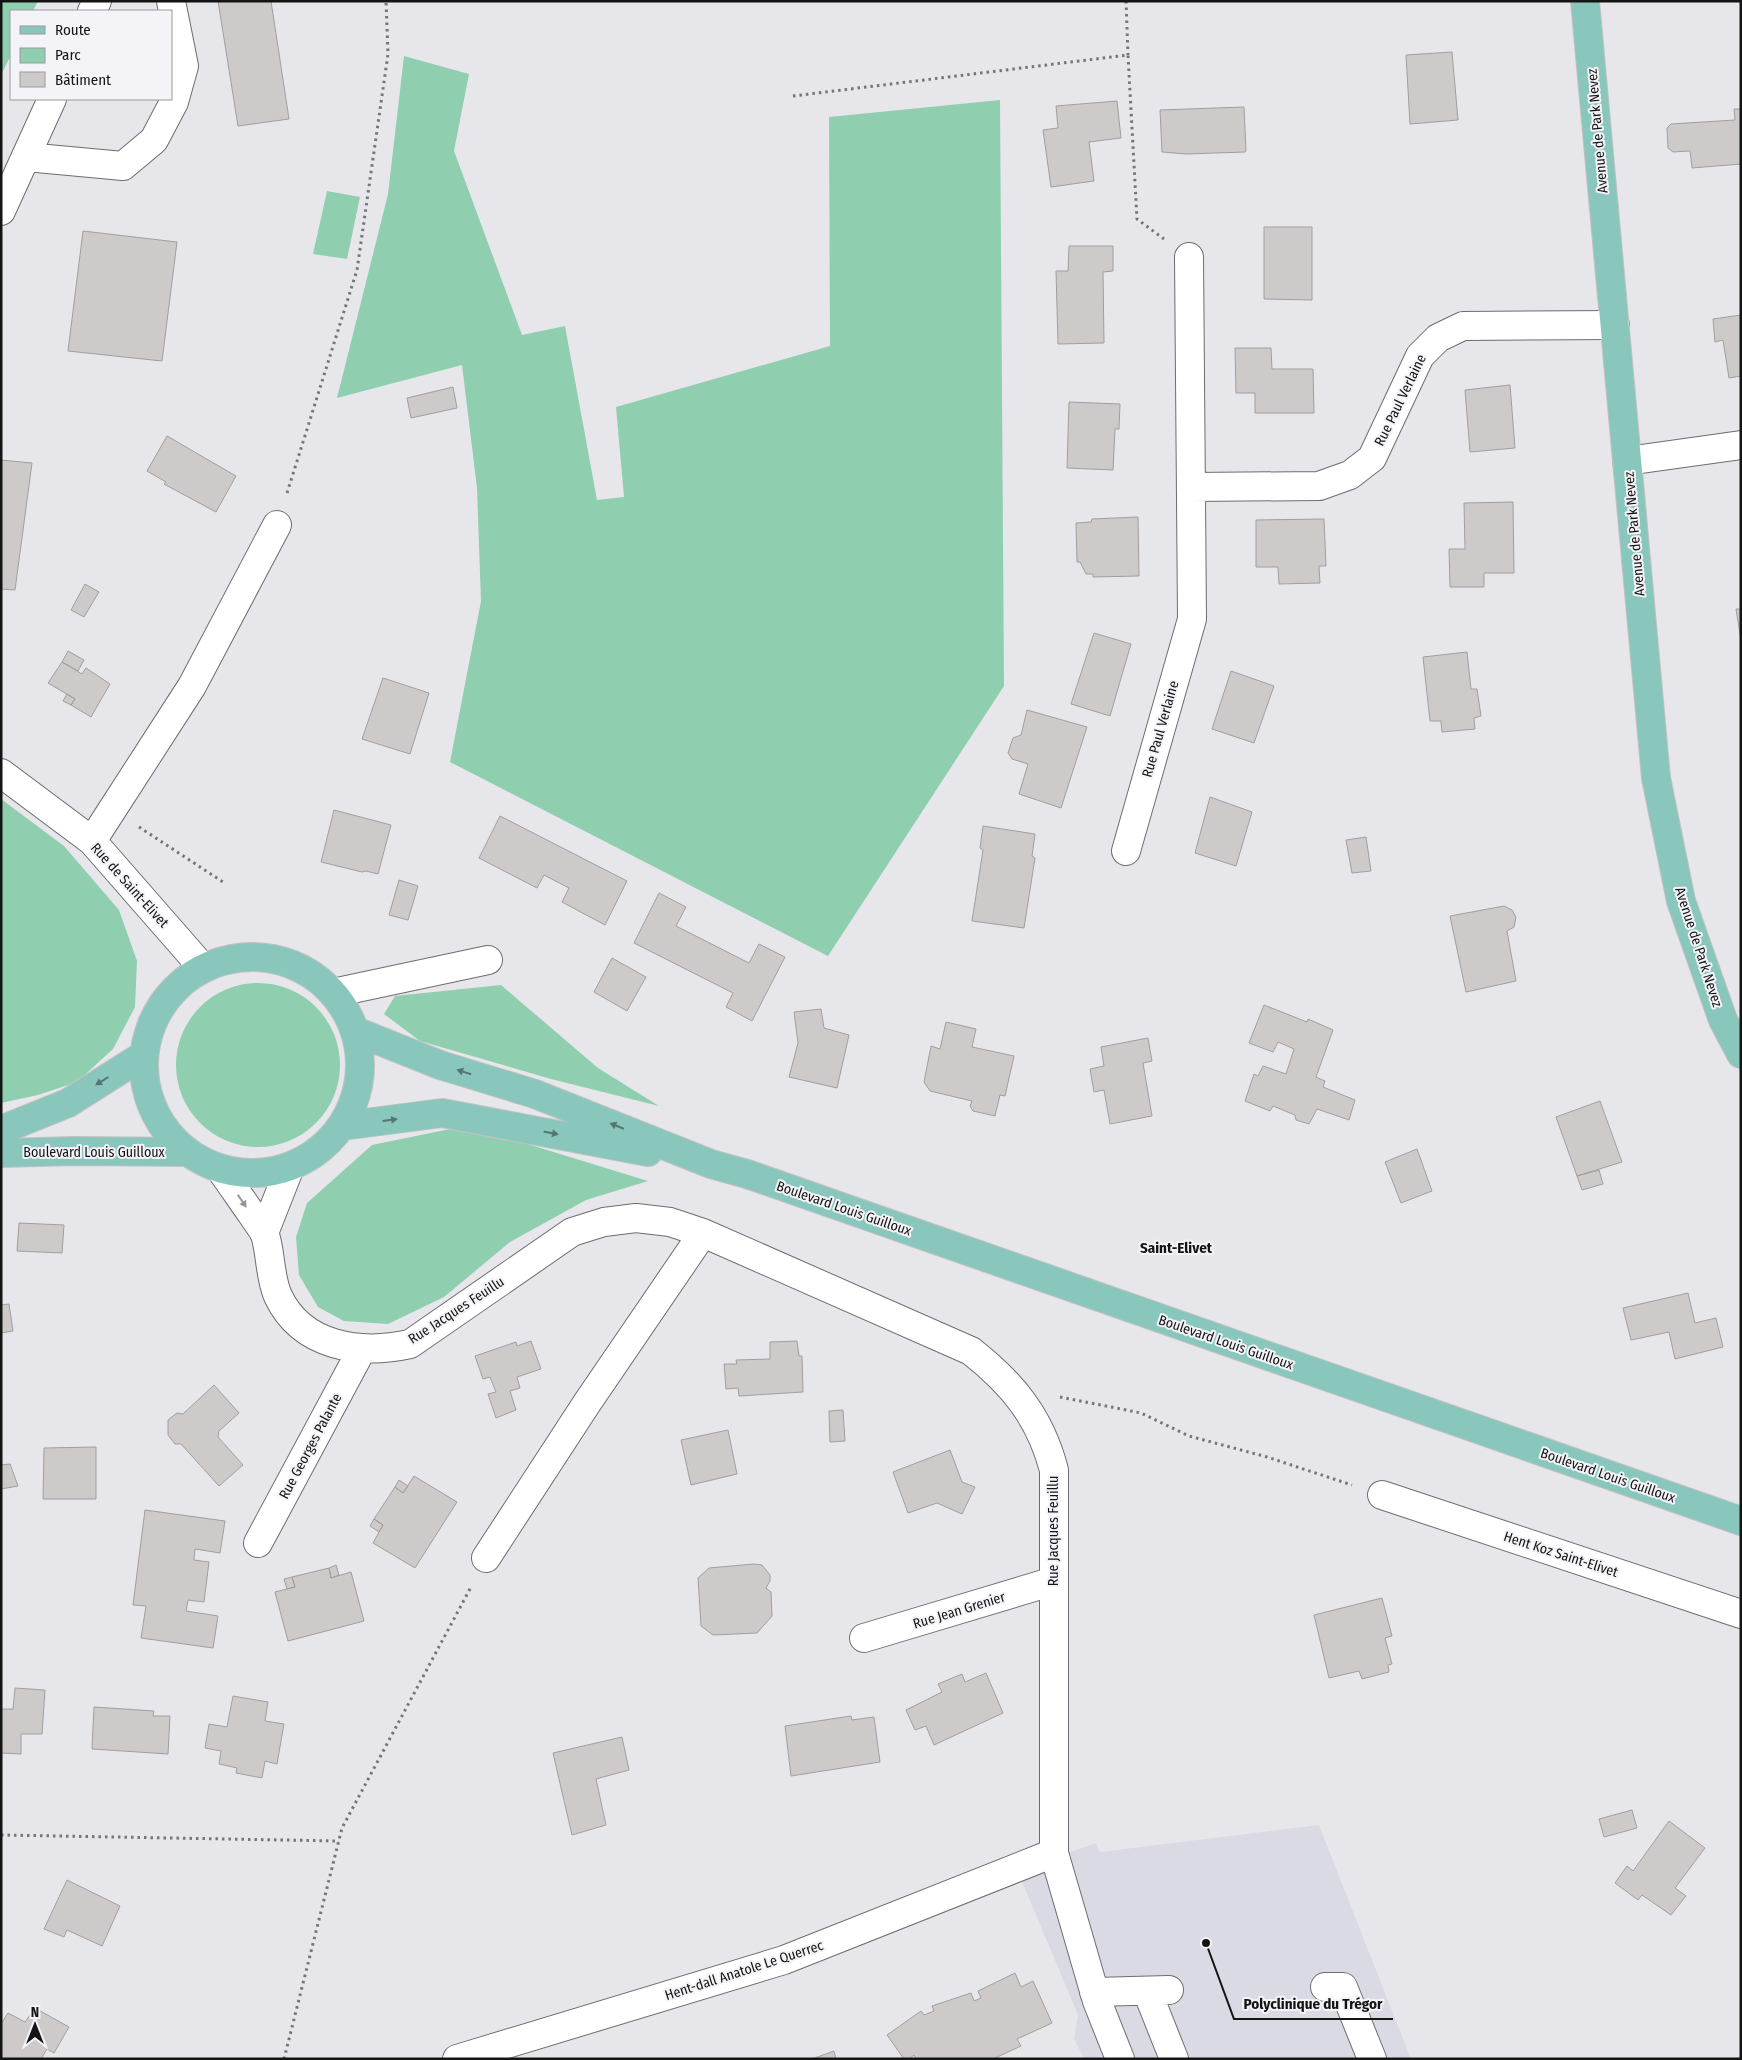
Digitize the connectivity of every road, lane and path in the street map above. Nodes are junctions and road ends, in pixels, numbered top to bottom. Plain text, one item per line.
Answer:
1 (386, 1) edge
2 (1126, 1) edge
3 (1585, 1) edge
4 (172, 10) edge
5 (1128, 55) junction
6 (793, 96) dead end
7 (52, 100) edge
8 (26, 157) junction
9 (1, 211) edge
10 (1188, 257) joint
11 (1615, 325) junction
12 (1741, 445) edge
13 (1628, 461) junction
14 (1190, 487) junction
15 (277, 525) joint
16 (1, 773) edge
17 (112, 809) junction
18 (92, 841) junction
19 (1126, 852) dead end
20 (222, 882) dead end
21 (488, 960) dead end
22 (203, 968) junction
23 (334, 993) junction
24 (355, 1031) junction
25 (1741, 1054) edge
26 (144, 1055) junction
27 (342, 1126) junction
28 (1, 1130) edge
29 (187, 1152) junction
30 (1, 1153) edge
31 (711, 1164) junction
32 (290, 1167) junction
33 (220, 1169) junction
34 (264, 1233) junction
35 (703, 1233) junction
36 (362, 1349) junction
37 (1015, 1391) junction
38 (1382, 1495) joint
39 (1741, 1522) edge
40 (258, 1542) dead end
41 (486, 1558) joint
42 (1054, 1581) junction
43 (1741, 1614) edge
44 (864, 1638) dead end
45 (1, 1835) edge
46 (339, 1841) junction
47 (1054, 1853) junction
48 (1325, 1987) dead end
49 (1094, 1992) junction
50 (284, 2059) edge
51 (458, 2059) edge
52 (1120, 2059) edge
53 (1174, 2059) edge
54 (1372, 2059) edge

1 - 15 path
2 - 5 path
3 - 11 main road, Avenue de Park Nevez
4 - 8 street
5 - 6 path
5 - 10 path
7 - 8 street
8 - 9 street
10 - 14 street, Rue Paul Verlaine
11 - 13 main road, Avenue de Park Nevez
11 - 14 street, Rue Paul Verlaine
12 - 13 street
13 - 25 main road, Avenue de Park Nevez
14 - 19 street, Rue Paul Verlaine
15 - 17 street
16 - 18 street, Rue de Saint-Elivet
17 - 18 street
17 - 20 path
18 - 22 street, Rue de Saint-Elivet
21 - 23 street
22 - 23 main road
22 - 26 main road
23 - 24 main road
24 - 27 main road
31 -> 24 main road, Boulevard Louis Guilloux
26 -> 28 main road
26 - 29 main road
27 -> 31 main road, Boulevard Louis Guilloux
27 - 32 main road
29 - 30 main road, Boulevard Louis Guilloux
29 - 33 main road
31 - 39 main road, Boulevard Louis Guilloux
32 - 33 main road
32 - 34 street
33 -> 34 street, Rue Jacques Feuillu
34 - 36 street, Rue Jacques Feuillu
35 - 36 street, Rue Jacques Feuillu
35 - 37 street, Rue Jacques Feuillu
35 - 41 street
36 - 40 street, Rue Georges Palante
37 - 38 path
37 - 42 street, Rue Jacques Feuillu
38 - 43 street, Hent Koz Saint-Elivet
41 - 46 path
42 - 44 street, Rue Jean Grenier
42 - 47 street, Rue Jacques Feuillu
45 - 46 path
46 - 50 path
47 - 49 street, Rue Jacques Feuillu
47 - 51 street, Hent-dall Anatole Le Querrec
48 - 54 street
49 - 52 street, Rue Jacques Feuillu
49 - 53 street

